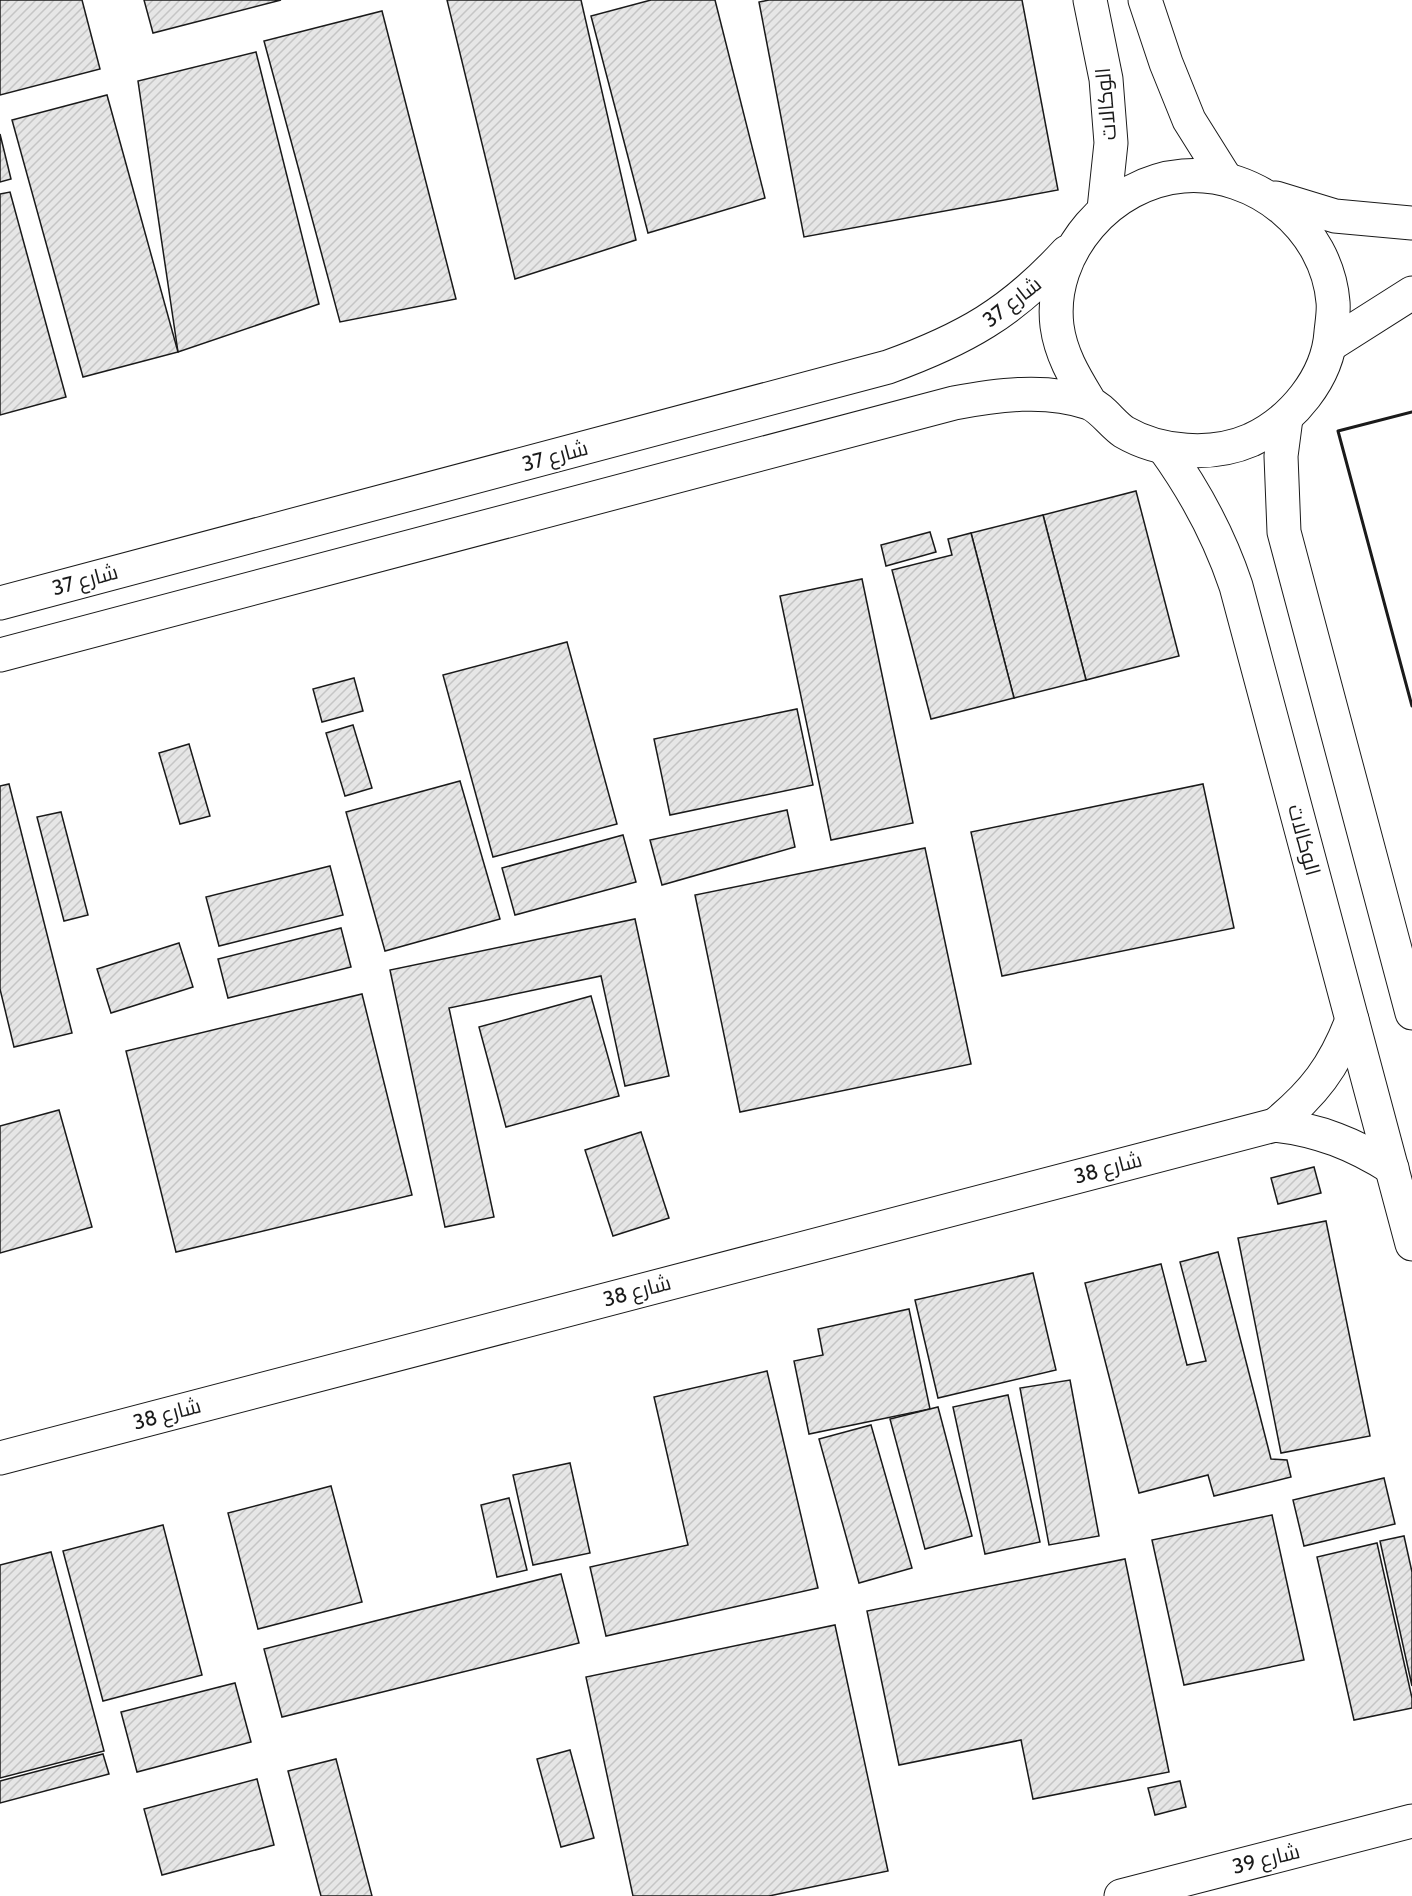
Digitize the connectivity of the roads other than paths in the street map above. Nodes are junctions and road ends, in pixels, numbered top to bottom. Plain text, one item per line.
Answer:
1 (1090, 0) edge
2 (1145, 0) edge
3 (1226, 179) junction
4 (1266, 195) junction
5 (1104, 209) junction
6 (1412, 223) edge
7 (1076, 242) junction
8 (1412, 293) edge
9 (1330, 345) junction
10 (1091, 404) junction
11 (1286, 418) junction
12 (1164, 448) junction
13 (0, 603) edge
14 (0, 655) edge
15 (1412, 1013) edge
16 (1352, 1020) junction
17 (1275, 1125) junction
18 (1392, 1168) junction
19 (1412, 1244) edge
20 (0, 1458) edge
21 (1412, 1821) edge
22 (1120, 1896) edge

1 - 5 street, الوكالات
2 - 3 street
3 - 4 street, شارع 37
3 - 5 street, شارع 37
4 - 6 street
4 - 9 street
5 - 7 street, شارع 37
7 - 10 street
7 - 13 street, شارع 37
8 - 9 street
9 - 11 street
10 - 12 street
10 - 14 street
11 - 12 street
11 - 15 street
12 - 16 street, الوكالات
16 - 17 street, شارع 38
16 - 18 street, الوكالات
17 - 18 street, شارع 38
17 - 20 street, شارع 38
18 - 19 street, الوكالات
21 - 22 street, شارع 39

